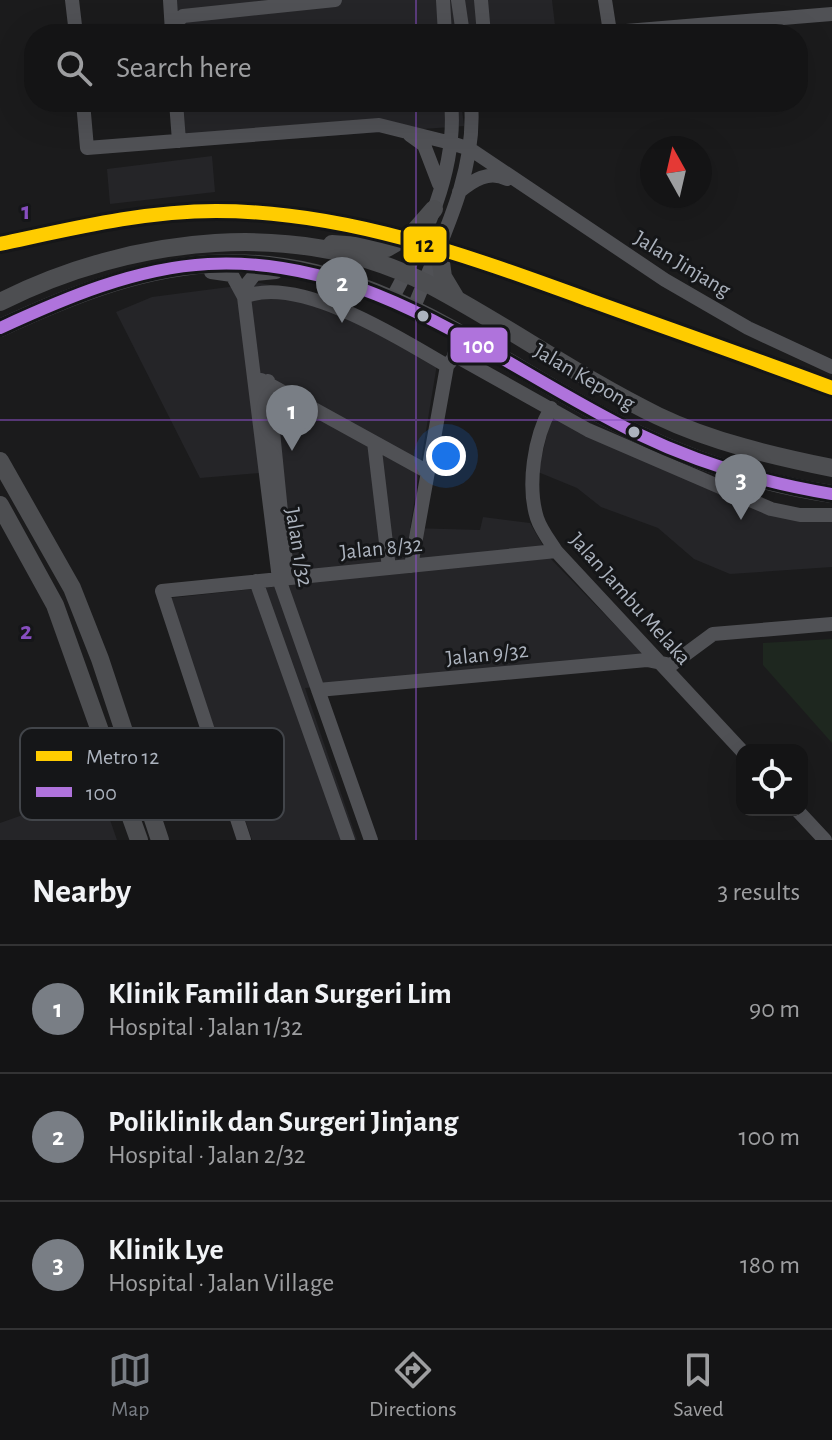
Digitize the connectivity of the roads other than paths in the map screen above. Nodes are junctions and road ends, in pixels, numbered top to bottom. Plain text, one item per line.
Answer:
1 (72, 0) edge
2 (170, 0) edge
3 (335, 0) edge
4 (443, 0) edge
5 (458, 0) edge
6 (481, 0) edge
7 (605, 0) edge
8 (832, 14) edge
9 (75, 24) edge
10 (172, 24) edge
11 (177, 24) edge
12 (444, 24) edge
13 (462, 24) edge
14 (483, 24) edge
15 (609, 24) edge
16 (709, 24) edge
17 (84, 112) edge
18 (177, 112) edge
19 (451, 112) edge
20 (471, 112) edge
21 (398, 129) junction
22 (179, 141) junction
23 (451, 143) junction
24 (470, 149) junction
25 (518, 184) junction
26 (440, 188) junction
27 (459, 192) junction
28 (434, 209) junction
29 (313, 247) junction
30 (439, 248) junction
31 (305, 272) junction
32 (405, 274) junction
33 (122, 280) junction
34 (424, 283) junction
35 (244, 297) junction
36 (393, 297) junction
37 (457, 301) junction
38 (0, 302) edge
39 (414, 307) junction
40 (2, 328) edge
41 (470, 337) junction
42 (451, 361) junction
43 (832, 367) edge
44 (261, 380) junction
45 (551, 408) junction
46 (374, 442) junction
47 (0, 461) edge
48 (832, 468) edge
49 (428, 472) junction
50 (832, 494) edge
51 (0, 505) edge
52 (832, 515) edge
53 (556, 551) junction
54 (411, 566) junction
55 (389, 568) junction
56 (301, 577) junction
57 (279, 579) junction
58 (256, 581) junction
59 (832, 624) edge
60 (659, 664) junction
61 (318, 690) junction
62 (99, 728) edge
63 (123, 728) edge
64 (207, 728) edge
65 (736, 745) edge
66 (803, 816) edge
67 (132, 820) edge
68 (153, 820) edge
69 (237, 820) edge
70 (139, 840) edge
71 (160, 840) edge
72 (244, 840) edge
73 (348, 840) edge
74 (371, 840) edge
75 (825, 840) edge

1 - 9 street
2 - 10 street
3 - 11 street
4 - 12 street
5 - 13 street
6 - 14 street
7 - 15 street
8 - 16 street
17 - 22 street, Jalan Jinjang
18 - 22 street
19 - 23 street
20 - 24 street
21 - 22 street, Jalan Jinjang
21 - 23 street, Jalan Jinjang
21 - 26 street
23 - 24 street, Jalan Jinjang
23 - 26 street
24 - 25 street, Jalan Jinjang
24 - 27 street
25 - 27 street, Jalan Jinjang
25 - 43 street, Jalan Jinjang
26 - 28 street
27 - 30 street
28 - 29 main road
28 - 32 street
29 - 32 main road, Jalan Kepong
29 - 38 main road, Jalan Kepong
30 - 34 street
30 - 37 main road
31 - 33 main road, Jalan Kepong
31 - 35 street
31 - 36 main road, Jalan Kepong
32 - 34 main road, Jalan Kepong
32 - 36 street
33 - 35 street
33 - 40 main road, Jalan Kepong
34 - 37 main road, Jalan Kepong
34 - 39 street
35 - 42 street
35 - 44 street, Jalan 1/32
36 - 39 main road, Jalan Kepong
37 - 48 main road, Jalan Kepong
39 - 41 main road, Jalan Kepong
41 - 42 street
41 - 50 main road, Jalan Kepong
42 - 45 street
42 - 49 street
44 - 46 street
44 - 56 street
44 - 57 street, Jalan 1/32
45 - 52 street
45 - 53 street, Jalan Jambu Melaka
46 - 49 street
46 - 55 street
47 - 63 main road
49 - 54 street
51 - 62 main road
53 - 54 street, Jalan 8/32
53 - 60 street, Jalan Jambu Melaka
54 - 55 street, Jalan 8/32
55 - 56 street, Jalan 8/32
56 - 57 street, Jalan 8/32
57 - 58 street, Jalan 8/32
57 - 61 street, Jalan 1/32
58 - 64 street, Jalan 8/32
58 - 73 street
59 - 60 street
60 - 61 street, Jalan 9/32
60 - 65 street, Jalan Jambu Melaka
61 - 74 street, Jalan 1/32
66 - 75 street
67 - 70 main road
68 - 71 main road
69 - 72 street, Jalan 8/32

